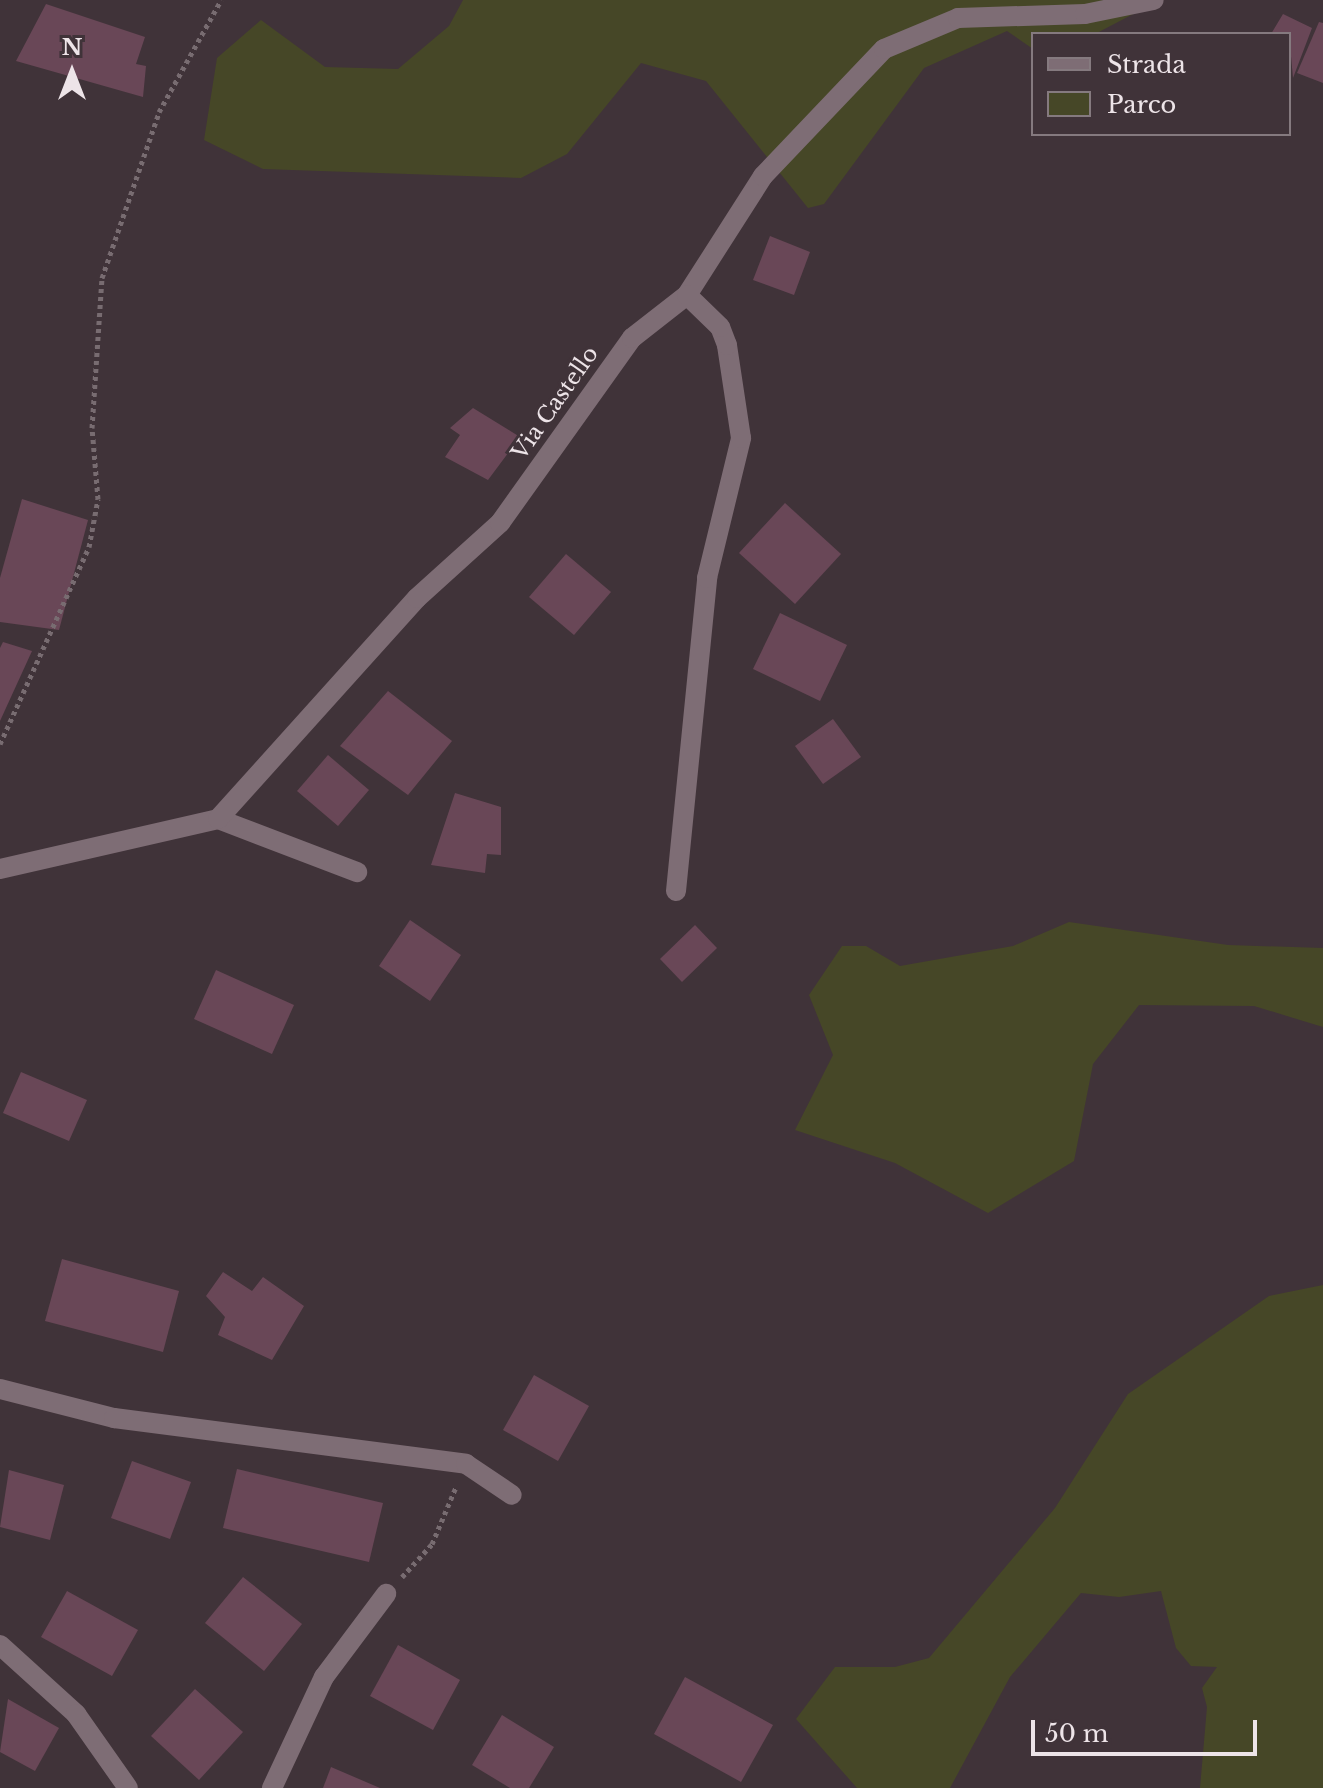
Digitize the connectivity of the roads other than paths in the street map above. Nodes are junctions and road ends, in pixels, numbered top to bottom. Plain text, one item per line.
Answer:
1 (1154, 0) edge
2 (687, 295) junction
3 (218, 819) junction
4 (0, 869) edge
5 (357, 872) dead end
6 (676, 891) dead end
7 (0, 1389) edge
8 (512, 1495) dead end
9 (386, 1594) road end
10 (0, 1645) edge
11 (128, 1788) edge
12 (272, 1788) edge

1 - 2 street, Via Castello
2 - 3 street, Via Castello
2 - 6 street
3 - 4 street
3 - 5 street
7 - 8 street
9 - 12 street
10 - 11 street

